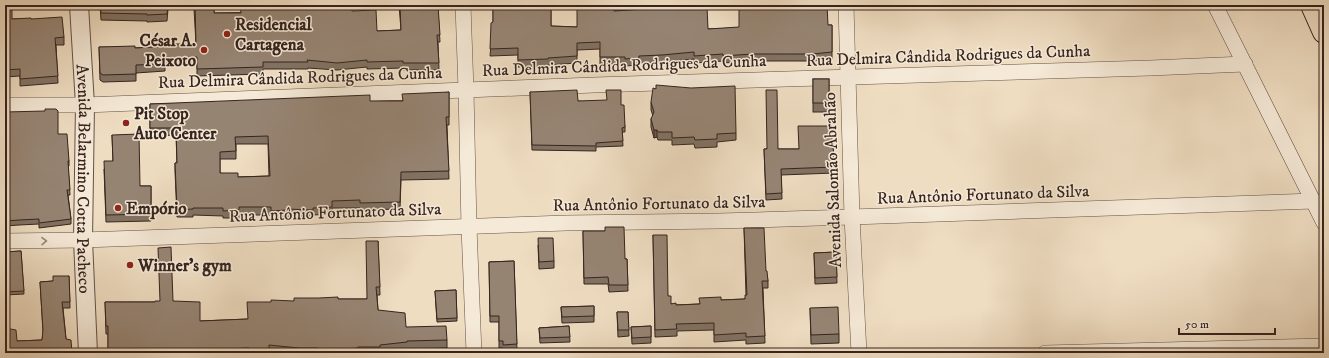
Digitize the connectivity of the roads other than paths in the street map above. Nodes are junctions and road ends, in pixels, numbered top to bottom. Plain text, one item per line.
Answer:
1 (79, 5) edge
2 (463, 5) edge
3 (846, 5) edge
4 (1215, 5) edge
5 (1312, 5) edge
6 (1324, 32) edge
7 (1245, 64) junction
8 (847, 77) junction
9 (466, 90) junction
10 (5, 105) edge
11 (85, 105) junction
12 (1314, 201) junction
13 (852, 217) junction
14 (1324, 223) edge
15 (468, 227) junction
16 (83, 240) junction
17 (5, 241) edge
18 (1324, 346) edge
19 (88, 353) edge
20 (474, 353) edge
21 (859, 353) edge
22 (1044, 353) edge

1 - 11 street, Avenida Belarmino Cotta Pacheco
2 - 9 street
3 - 8 street, Avenida Salomão Abrahão
4 - 7 street
5 - 6 main road
7 - 8 street, Rua Delmira Cândida Rodrigues da Cunha
7 - 12 street
8 - 9 street, Rua Delmira Cândida Rodrigues da Cunha
8 - 13 street, Avenida Salomão Abrahão
9 - 11 street, Rua Delmira Cândida Rodrigues da Cunha
9 - 15 street
10 - 11 street, Rua Delmira Cândida Rodrigues da Cunha
11 - 16 street, Avenida Belarmino Cotta Pacheco
12 - 13 street, Rua Antônio Fortunato da Silva
12 - 14 street
13 - 15 street, Rua Antônio Fortunato da Silva
13 - 21 street, Avenida Salomão Abrahão
15 - 16 street, Rua Antônio Fortunato da Silva
15 - 20 street
17 -> 16 street, Rua Antônio Fortunato da Silva
16 - 19 street, Avenida Belarmino Cotta Pacheco
18 - 22 street

